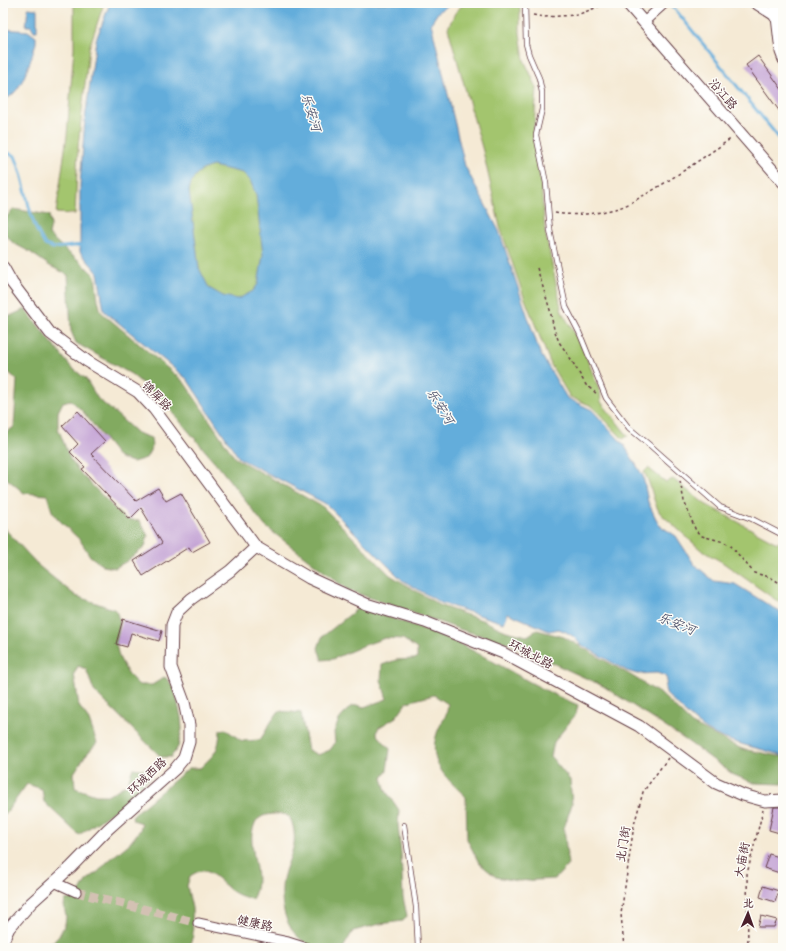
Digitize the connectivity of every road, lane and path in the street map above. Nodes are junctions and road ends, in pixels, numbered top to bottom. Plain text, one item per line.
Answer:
1 (525, 3) edge
2 (608, 3) edge
3 (627, 3) edge
4 (665, 3) edge
5 (754, 3) edge
6 (775, 3) edge
7 (525, 14) junction
8 (780, 18) edge
9 (644, 22) junction
10 (783, 60) edge
11 (740, 132) junction
12 (783, 182) edge
13 (549, 213) junction
14 (3, 267) edge
15 (537, 268) dead end
16 (606, 398) junction
17 (678, 471) junction
18 (783, 536) edge
19 (256, 546) junction
20 (783, 585) edge
21 (672, 752) junction
22 (783, 800) edge
23 (765, 801) junction
24 (404, 825) dead end
25 (54, 882) junction
26 (76, 892) tunnel mouth
27 (198, 923) tunnel mouth
28 (3, 942) edge
29 (303, 947) edge
30 (418, 948) edge
31 (624, 948) edge
32 (748, 948) edge

1 - 7 lane
2 - 7 path
3 - 9 street, 沿江路
4 - 9 street
5 - 8 street
6 - 8 main road
7 - 13 lane
8 - 10 street
9 - 11 street, 沿江路
11 - 12 street, 沿江路
11 - 13 path
13 - 16 lane
14 - 19 street, 锦屏路
15 - 16 path
16 - 17 lane
17 - 18 lane
17 - 20 path
19 - 21 street, 环城北路
19 - 25 street, 环城西路
21 - 23 street, 环城北路
21 - 31 path, 北门街
22 - 23 street, 环城北路
23 - 32 path, 大庙街
24 - 30 lane
25 - 26 street
25 - 28 street, 环城西路
27 - 29 street, 健康路

